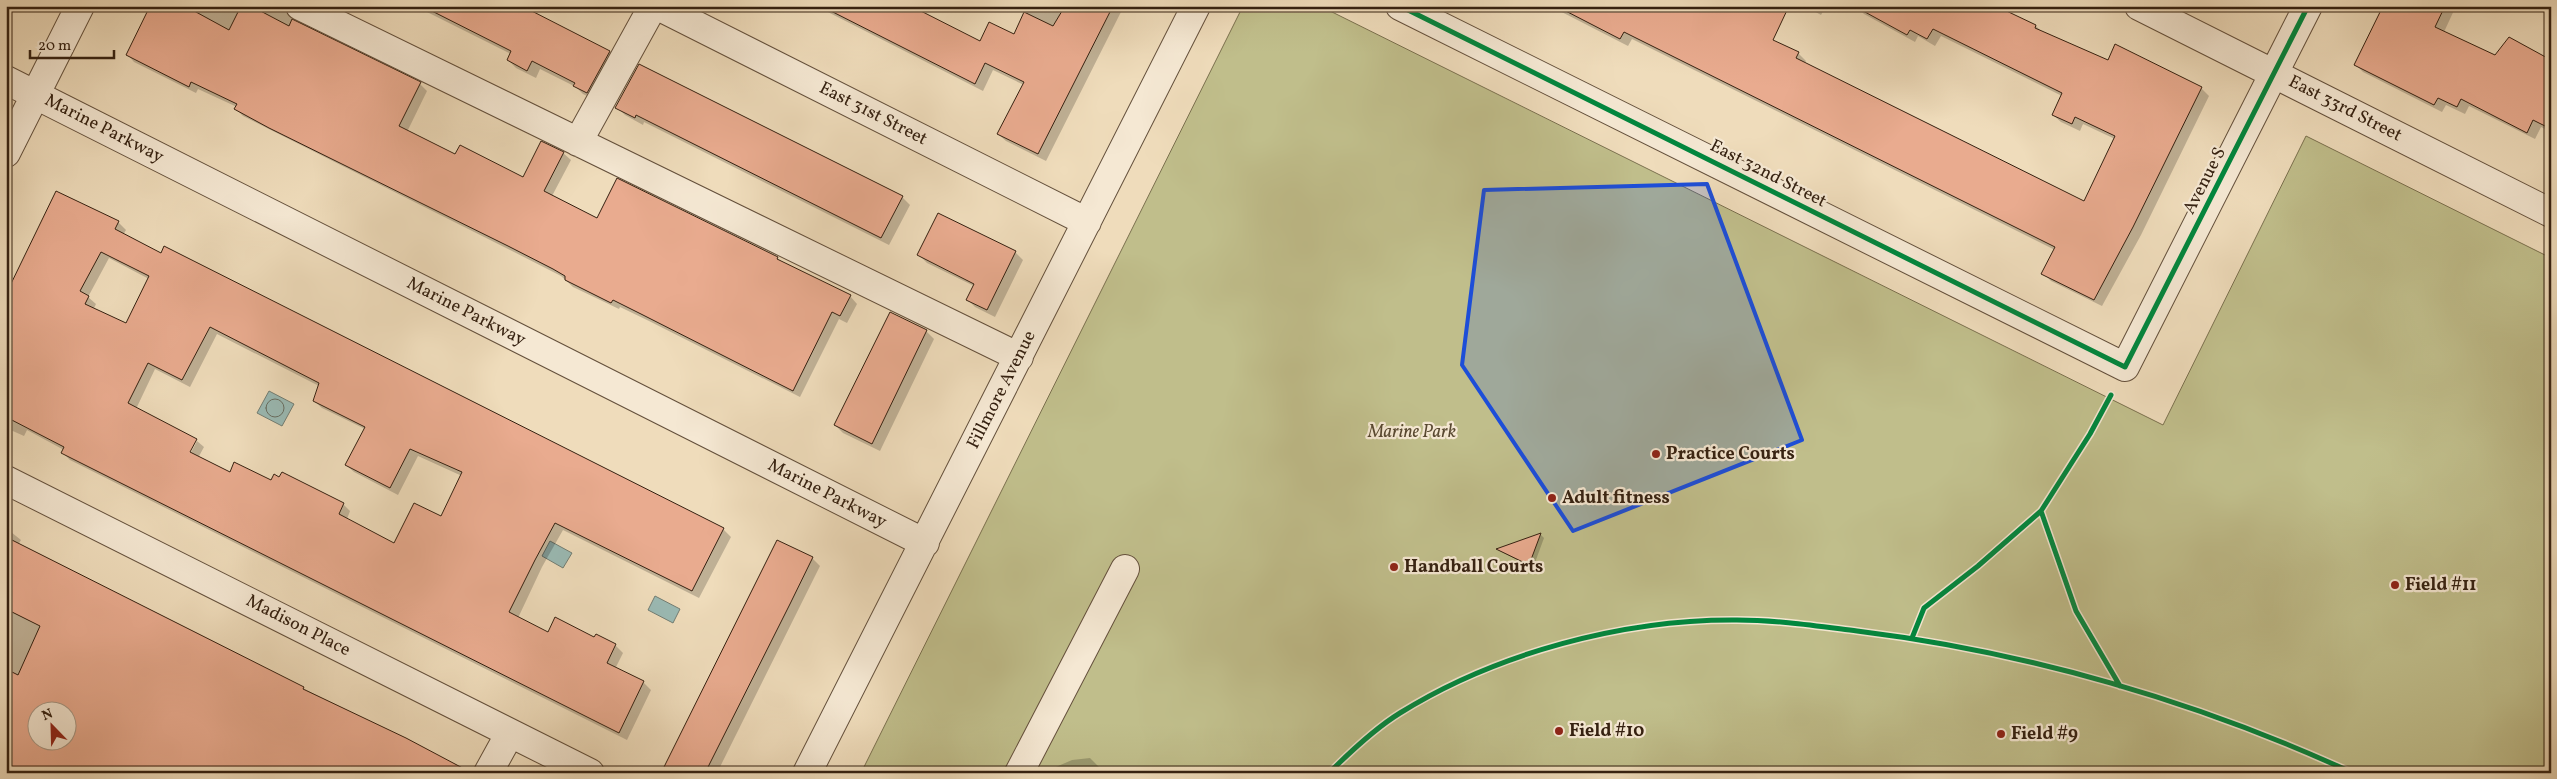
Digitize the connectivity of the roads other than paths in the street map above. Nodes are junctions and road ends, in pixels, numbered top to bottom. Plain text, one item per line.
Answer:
1 (80, 6) edge
2 (300, 6) edge
3 (653, 6) edge
4 (658, 6) edge
5 (1196, 6) edge
6 (1400, 6) edge
7 (2139, 6) edge
8 (2308, 6) edge
9 (2274, 74) junction
10 (6, 80) edge
11 (36, 95) junction
12 (578, 142) junction
13 (6, 153) edge
14 (2551, 212) edge
15 (1087, 222) junction
16 (1019, 357) junction
17 (2125, 367) joint
18 (6, 480) edge
19 (925, 543) junction
20 (1125, 569) dead end
21 (510, 732) junction
22 (488, 773) edge
23 (590, 773) edge
24 (807, 773) edge
25 (1019, 773) edge

1 - 11 street
2 - 12 street
3 - 12 street
4 - 15 street, East 31st Street
5 - 15 street, Fillmore Avenue
6 - 17 street, East 32nd Street
7 - 9 street, East 33rd Street
8 - 9 street, Avenue S
9 - 14 street, East 33rd Street
9 - 17 street, Avenue S
10 - 11 street, Marine Parkway
11 - 13 street
11 - 19 street, Marine Parkway
12 - 16 street
15 - 16 street, Fillmore Avenue
16 - 19 street, Fillmore Avenue
18 - 21 street, Madison Place
19 - 24 street, Fillmore Avenue
20 - 25 street
21 - 22 street
21 - 23 street, Madison Place

